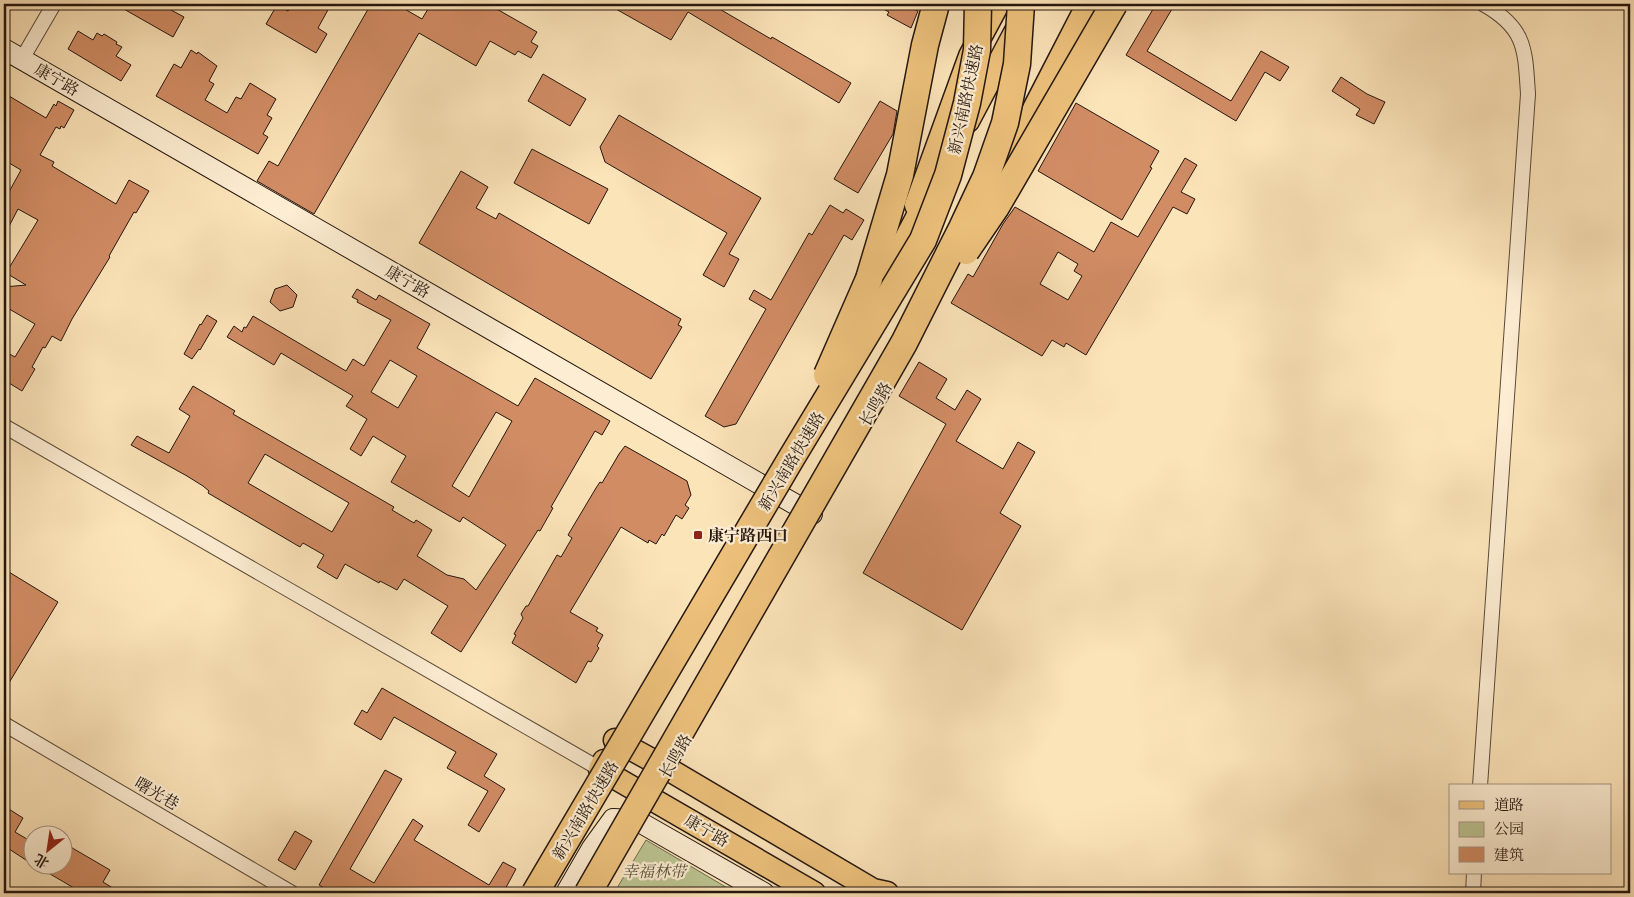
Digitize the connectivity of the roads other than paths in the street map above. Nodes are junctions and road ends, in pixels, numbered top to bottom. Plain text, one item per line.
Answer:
1 (54, 4) edge
2 (936, 4) edge
3 (978, 4) edge
4 (998, 4) edge
5 (1021, 4) edge
6 (1032, 4) edge
7 (1088, 4) edge
8 (1114, 4) edge
9 (1483, 4) edge
10 (4, 49) edge
11 (22, 59) junction
12 (899, 253) junction
13 (904, 343) junction
14 (4, 426) edge
15 (792, 457) junction
16 (765, 487) junction
17 (812, 514) junction
18 (4, 724) edge
19 (615, 740) junction
20 (600, 769) junction
21 (668, 769) junction
22 (1480, 784) edge
23 (652, 798) junction
24 (592, 848) junction
25 (1474, 874) edge
26 (591, 890) edge
27 (878, 892) edge
28 (292, 893) edge
29 (532, 893) edge
30 (566, 893) edge
31 (764, 893) edge
32 (814, 893) edge
33 (1473, 893) edge

1 - 11 street
2 - 15 highway, bridge
3 - 15 highway, 新兴南路快速路, bridge
4 - 12 main road
5 - 13 highway, bridge
6 - 12 main road
7 - 17 main road, 长鸣路
8 - 13 highway, bridge
9 - 22 street
10 - 11 street, 康宁路
11 - 16 street, 康宁路
12 - 16 main road
13 - 26 highway, bridge
14 - 20 street
15 - 29 highway, 新兴南路快速路, bridge
16 - 17 street, 康宁路
16 - 19 main road
17 - 21 main road, 长鸣路
18 - 28 street, 曙光巷
19 - 20 main road
19 - 21 main road
20 - 23 main road, 康宁路
20 - 24 street
20 - 29 street
21 - 23 main road, 长鸣路
21 - 27 main road
23 - 32 main road, 康宁路
24 - 30 street
24 - 31 street
25 - 33 street

